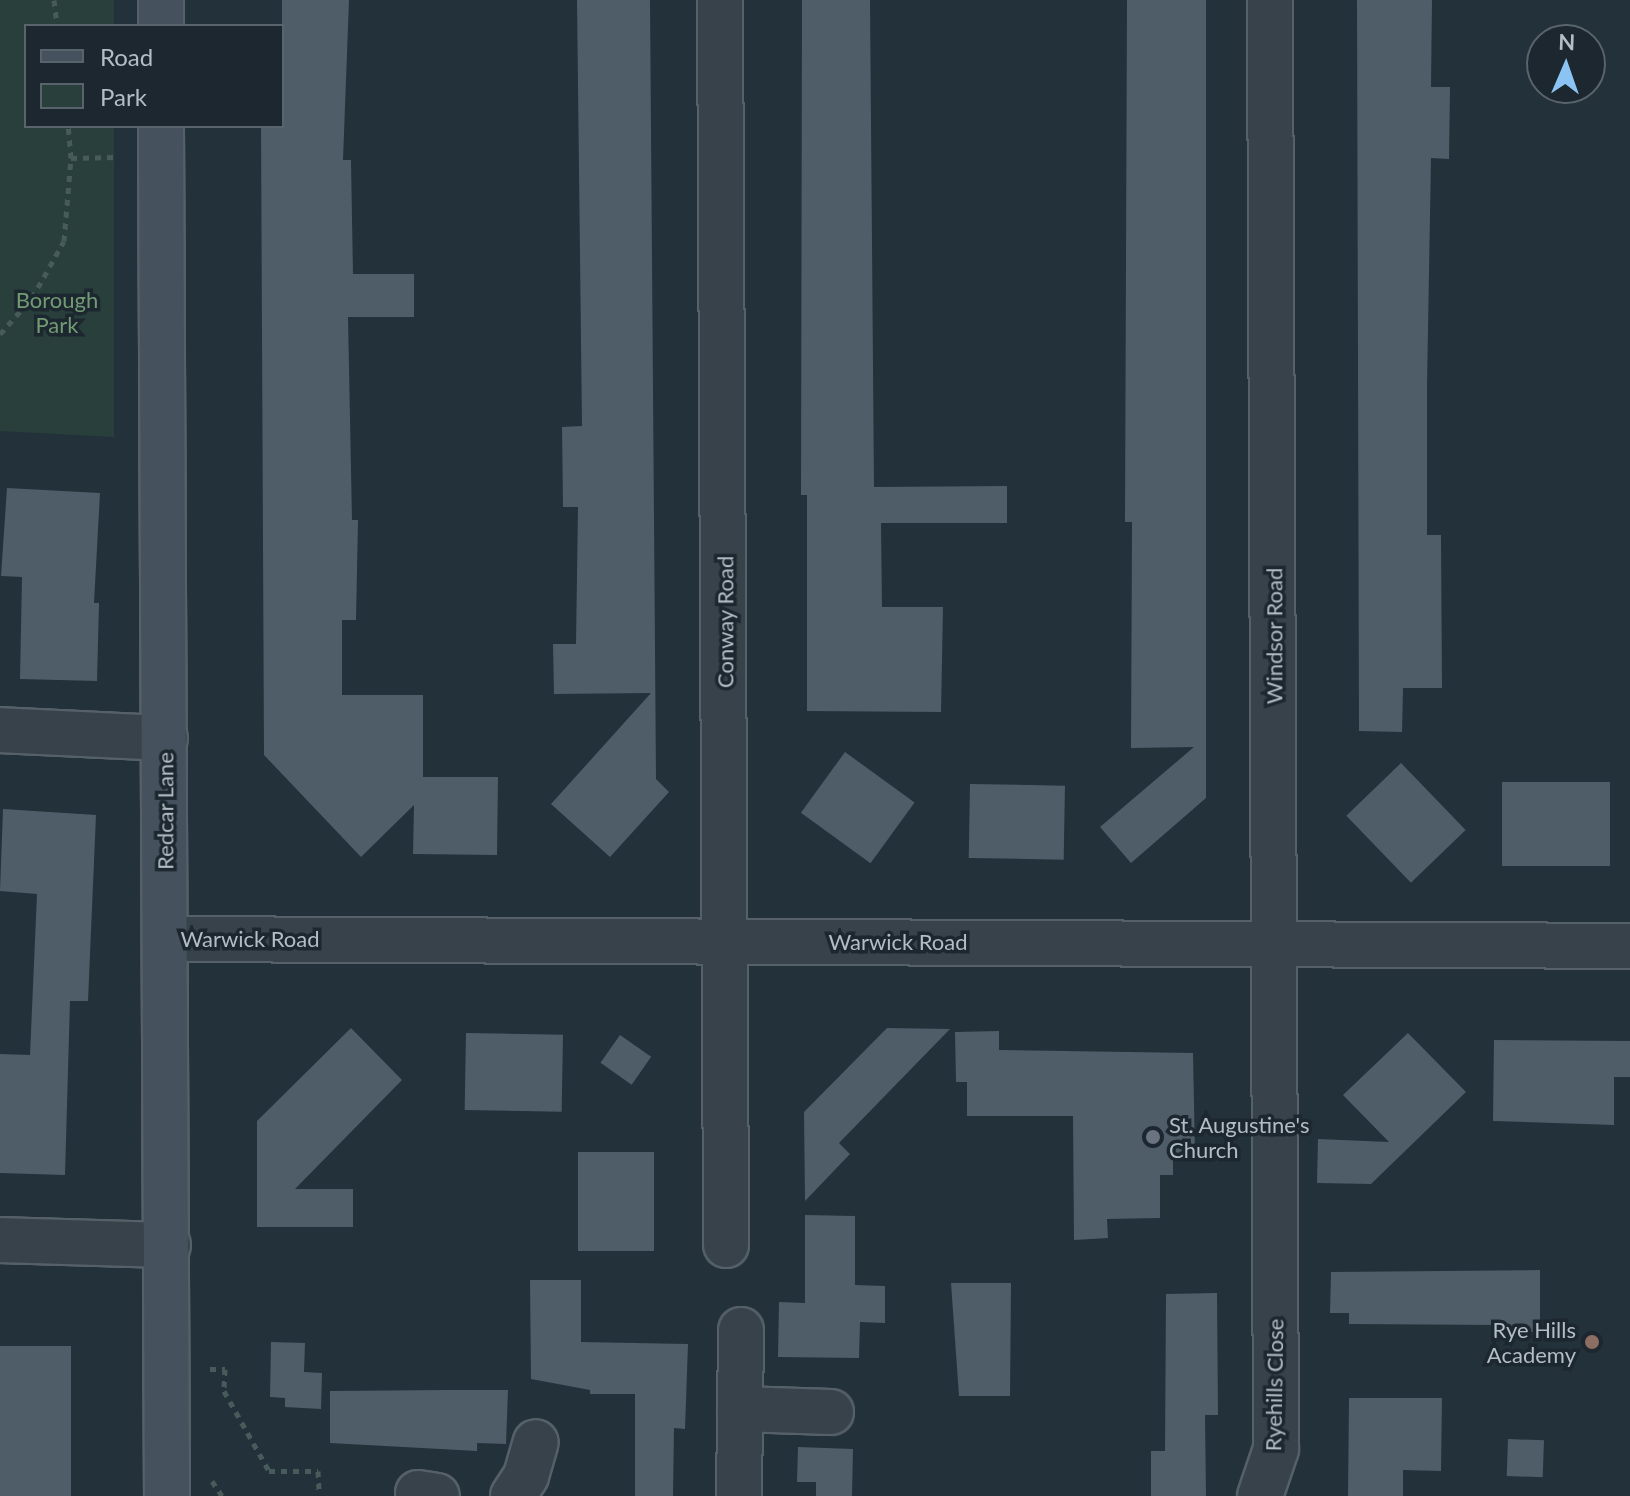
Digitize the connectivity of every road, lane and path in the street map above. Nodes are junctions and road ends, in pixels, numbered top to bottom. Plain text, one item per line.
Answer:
1 (54, 0) edge
2 (161, 0) edge
3 (720, 0) edge
4 (1270, 0) edge
5 (57, 24) edge
6 (161, 24) edge
7 (68, 128) edge
8 (161, 128) edge
9 (0, 334) edge
10 (0, 730) edge
11 (165, 738) junction
12 (166, 939) junction
13 (727, 941) junction
14 (1276, 943) junction
15 (1630, 946) edge
16 (0, 1240) edge
17 (168, 1245) junction
18 (726, 1245) dead end
19 (1275, 1272) joint
20 (741, 1330) dead end
21 (167, 1368) junction
22 (740, 1409) junction
23 (831, 1412) dead end
24 (536, 1442) dead end
25 (319, 1493) dead end
26 (167, 1496) edge
27 (513, 1496) edge
28 (739, 1496) edge
29 (1260, 1496) edge

1 - 5 path
2 - 6 main road
3 - 13 street, Conway Road
4 - 14 street, Windsor Road
7 - 9 path
8 - 11 main road, Redcar Lane
10 - 11 street
11 - 12 main road, Redcar Lane
12 - 13 street, Warwick Road
12 - 17 main road, Redcar Lane
13 - 14 street, Warwick Road
13 - 18 street, Conway Road
14 - 15 street, Warwick Road
14 - 19 street, Windsor Road
16 - 17 street
17 - 21 main road, Redcar Lane
19 - 29 street, Ryehills Close
20 - 22 street
21 - 25 path
21 - 26 main road, Redcar Lane
22 - 23 street
22 - 28 street
24 - 27 street

